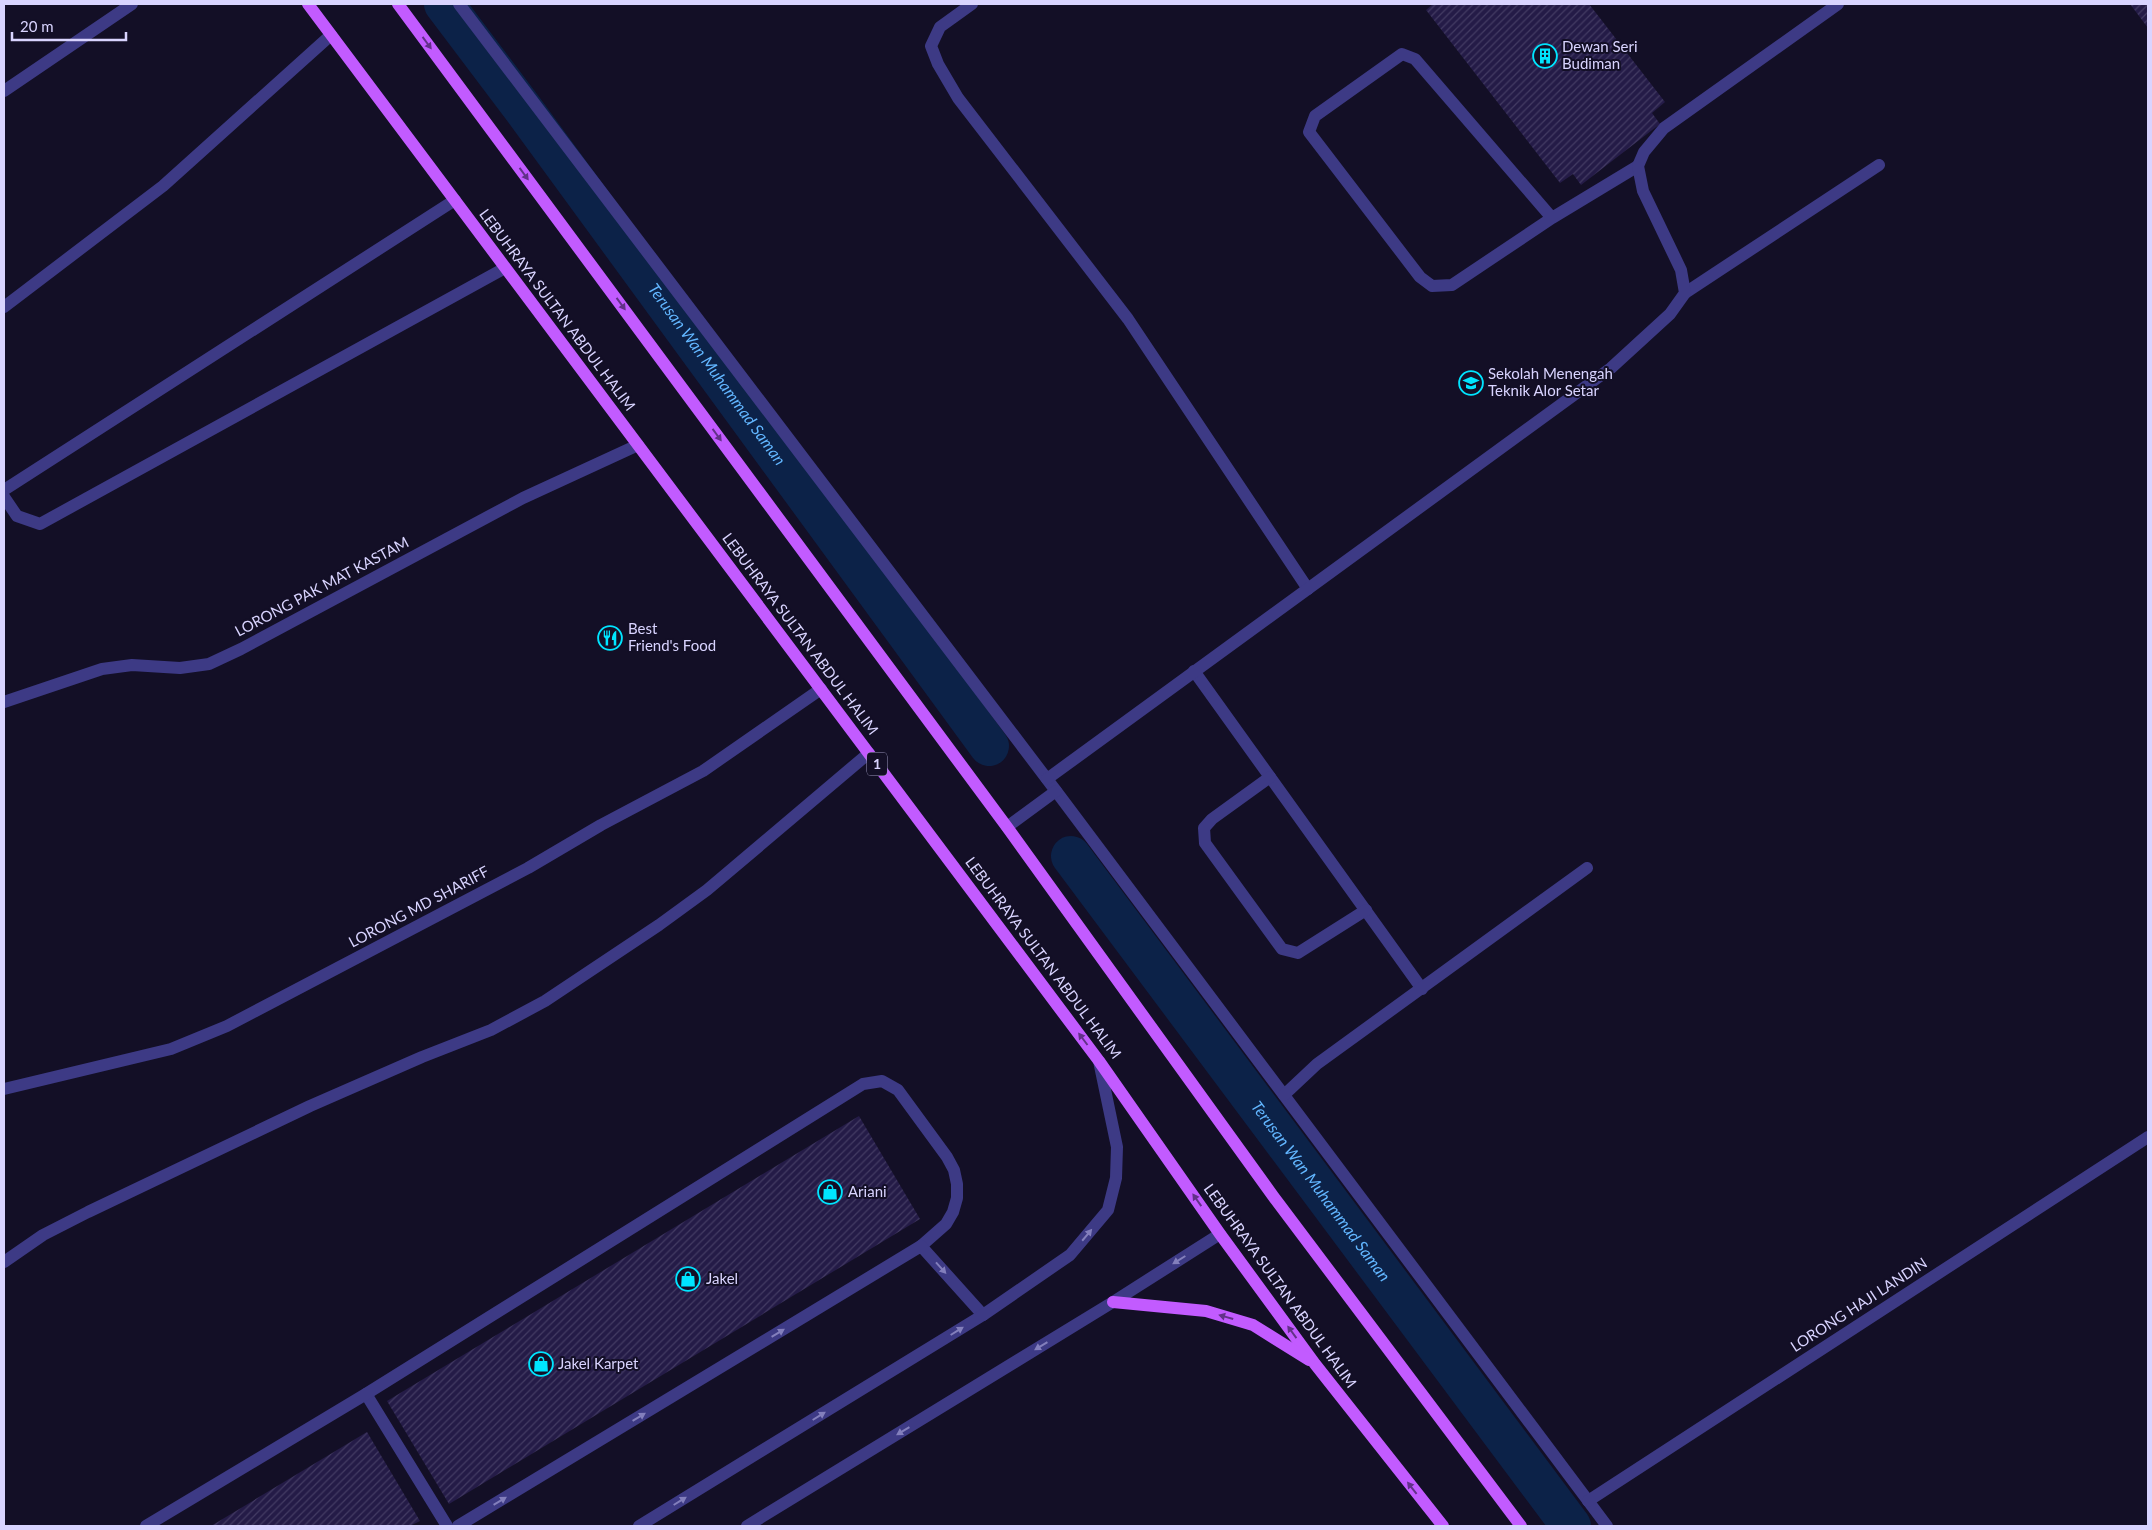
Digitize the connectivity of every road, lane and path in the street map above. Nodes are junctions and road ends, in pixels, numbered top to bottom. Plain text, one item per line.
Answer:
1 (132, 4) edge
2 (308, 4) edge
3 (398, 4) edge
4 (459, 4) edge
5 (972, 4) edge
6 (1838, 4) edge
7 (331, 35) junction
8 (4, 91) edge
9 (1880, 165) dead end
10 (1638, 166) junction
11 (455, 200) junction
12 (1552, 218) junction
13 (505, 268) junction
14 (1685, 293) junction
15 (4, 307) edge
16 (638, 445) junction
17 (4, 490) edge
18 (4, 497) edge
19 (1308, 588) junction
20 (1194, 672) junction
21 (821, 689) junction
22 (4, 702) edge
23 (869, 754) junction
24 (1270, 777) junction
25 (1047, 779) junction
26 (1056, 791) junction
27 (1007, 827) junction
28 (1587, 868) dead end
29 (1366, 910) junction
30 (1422, 989) junction
31 (1099, 1061) junction
32 (4, 1089) edge
33 (1284, 1095) junction
34 (2148, 1137) edge
35 (1220, 1234) junction
36 (921, 1246) junction
37 (4, 1262) edge
38 (1113, 1302) junction
39 (983, 1315) junction
40 (1315, 1364) junction
41 (366, 1394) junction
42 (1588, 1501) junction
43 (146, 1526) edge
44 (447, 1526) edge
45 (458, 1526) edge
46 (638, 1526) edge
47 (747, 1526) edge
48 (1442, 1526) edge
49 (1521, 1526) edge
50 (1607, 1526) edge

1 - 8 street
2 - 7 main road, LEBUHRAYA SULTAN ABDUL HALIM / 1
3 -> 27 main road
4 - 25 street
5 - 19 street
6 - 10 street
7 - 11 main road, LEBUHRAYA SULTAN ABDUL HALIM / 1
7 - 15 street
9 - 14 street
10 - 12 street
10 - 14 street
11 - 13 main road, LEBUHRAYA SULTAN ABDUL HALIM / 1
11 - 17 street
12 - 12 street
13 - 16 main road, LEBUHRAYA SULTAN ABDUL HALIM / 1
13 - 18 street
14 - 19 street
16 - 21 main road, LEBUHRAYA SULTAN ABDUL HALIM / 1
16 - 22 street, LORONG PAK MAT KASTAM
19 - 20 street
20 - 24 street
20 - 25 street
21 - 23 main road, LEBUHRAYA SULTAN ABDUL HALIM / 1
21 - 32 street, LORONG MD SHARIFF
31 -> 23 main road, LEBUHRAYA SULTAN ABDUL HALIM / 1
23 - 37 street
24 - 29 street
24 - 29 street
25 - 26 street
26 - 27 street
26 - 33 street
27 - 49 main road
28 - 30 street
29 - 30 street
30 - 33 street
35 -> 31 main road, LEBUHRAYA SULTAN ABDUL HALIM / 1
39 -> 31 street
33 - 42 street
34 - 42 street, LORONG HAJI LANDIN
35 -> 38 street
40 -> 35 main road, LEBUHRAYA SULTAN ABDUL HALIM / 1
36 -> 39 street
36 - 41 street
45 -> 36 street
40 -> 38 main road
38 -> 47 street
46 -> 39 street
48 -> 40 main road, LEBUHRAYA SULTAN ABDUL HALIM / 1
41 - 43 street
41 - 44 street
42 - 50 street

